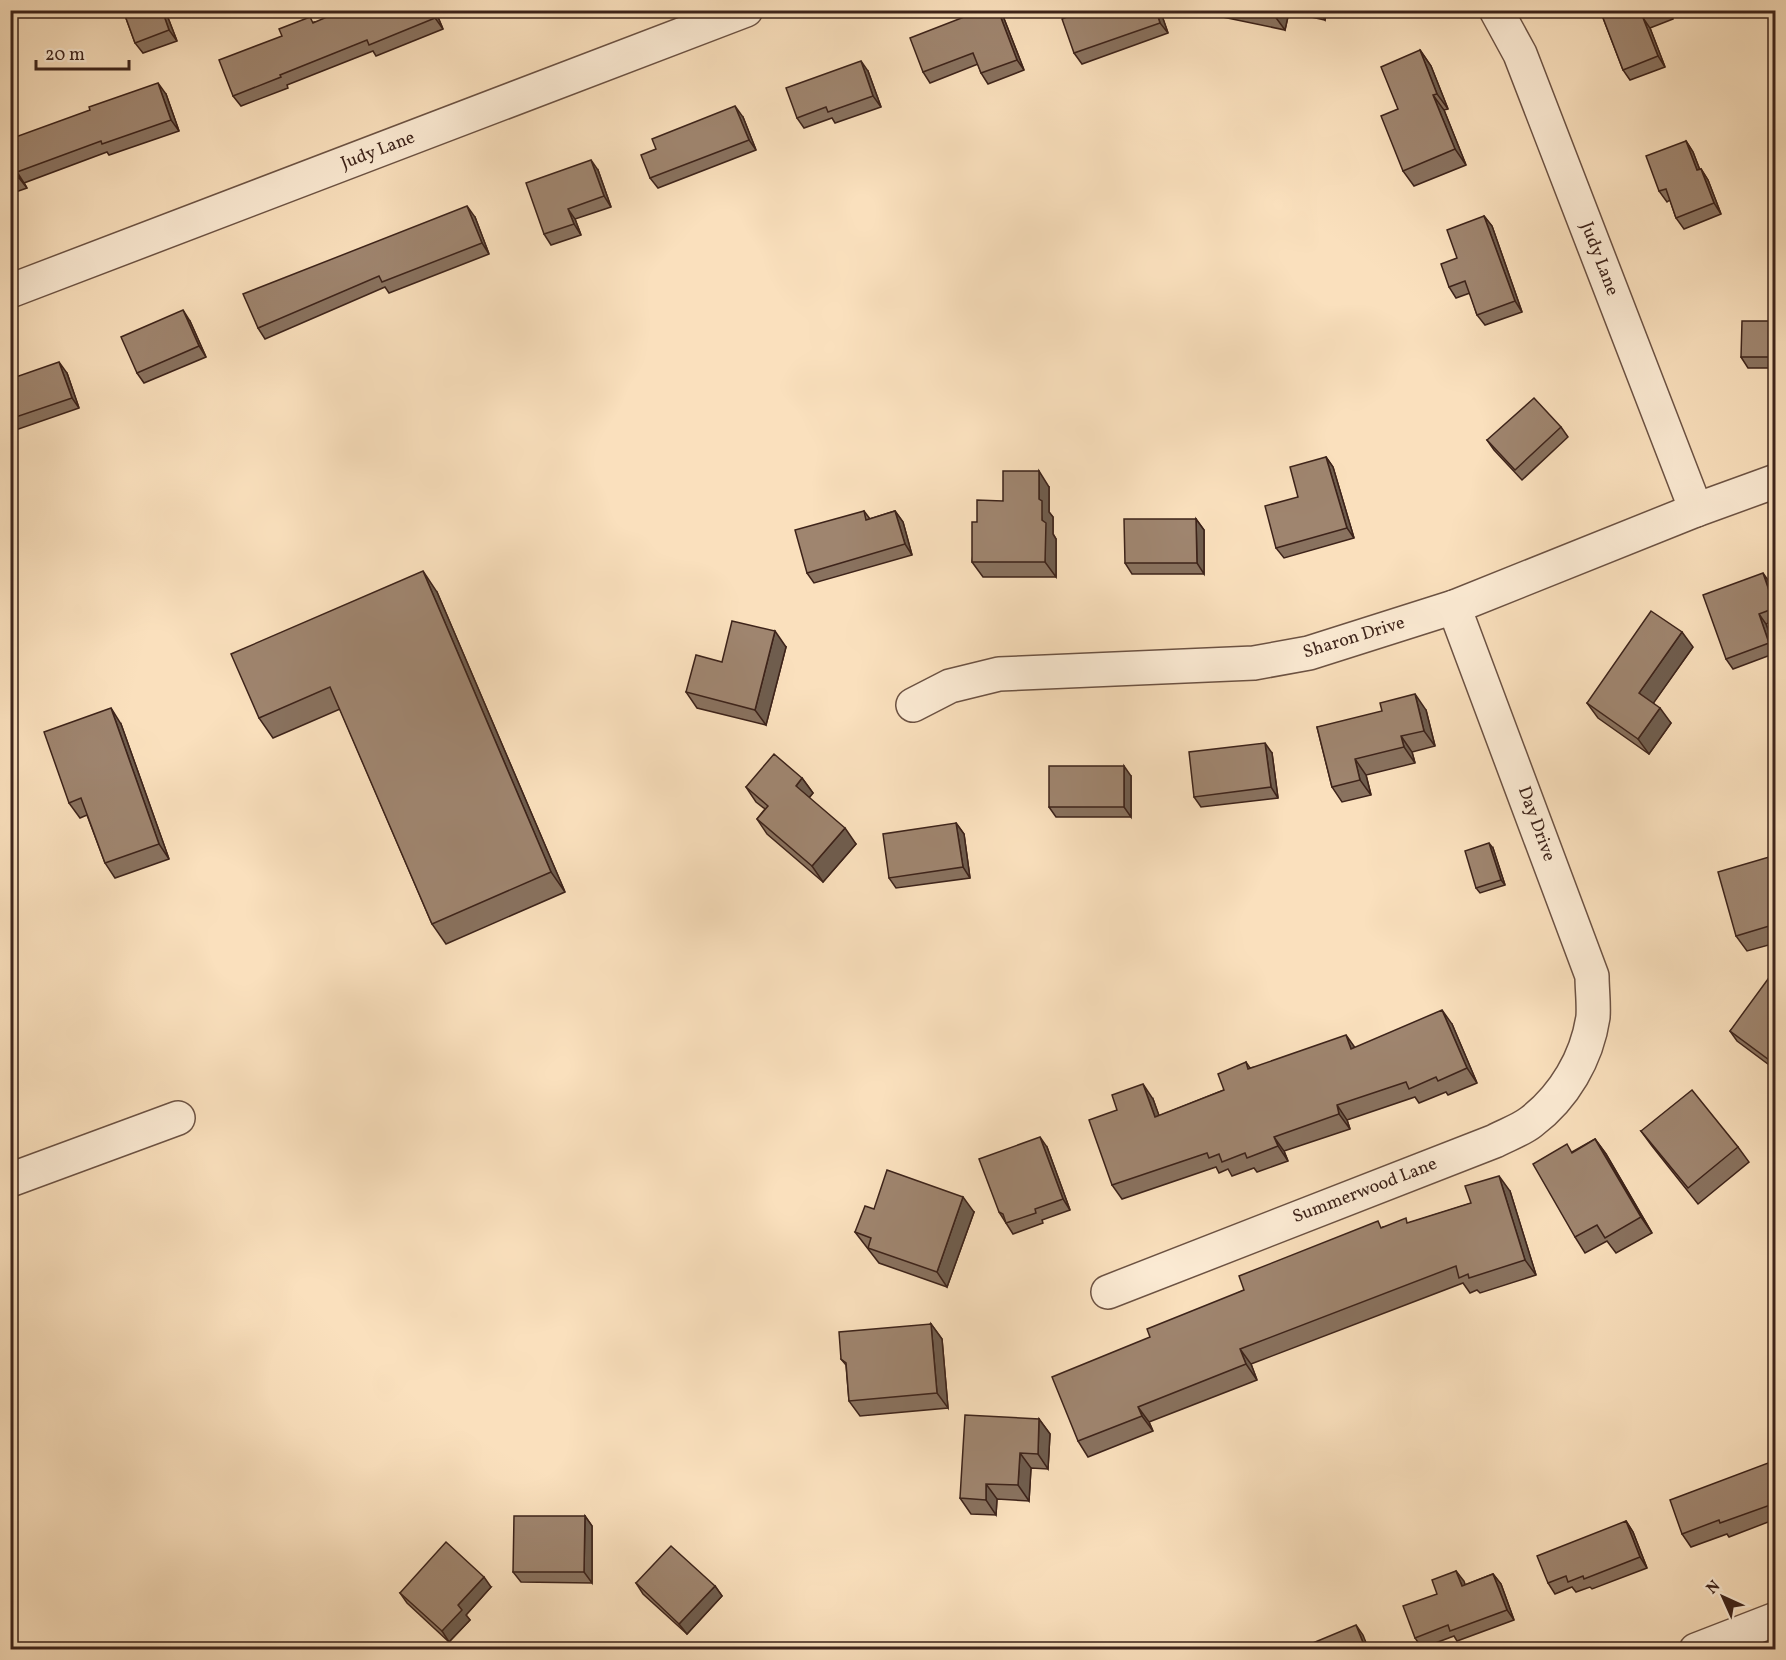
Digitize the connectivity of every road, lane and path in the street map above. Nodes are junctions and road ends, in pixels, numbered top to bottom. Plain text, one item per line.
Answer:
1 (746, 10) edge
2 (1496, 10) edge
3 (10, 291) edge
4 (1776, 481) edge
5 (1696, 510) junction
6 (1454, 607) junction
7 (913, 705) dead end
8 (1586, 1046) joint
9 (178, 1118) dead end
10 (10, 1180) edge
11 (1108, 1292) dead end
12 (1776, 1619) edge
13 (1696, 1650) edge

1 - 3 street, Judy Lane
2 - 5 street, Judy Lane
4 - 5 street, Sharon Drive
5 - 6 street, Sharon Drive
6 - 7 street, Sharon Drive
6 - 8 street, Day Drive
8 - 11 street, Summerwood Lane
9 - 10 street
12 - 13 street

